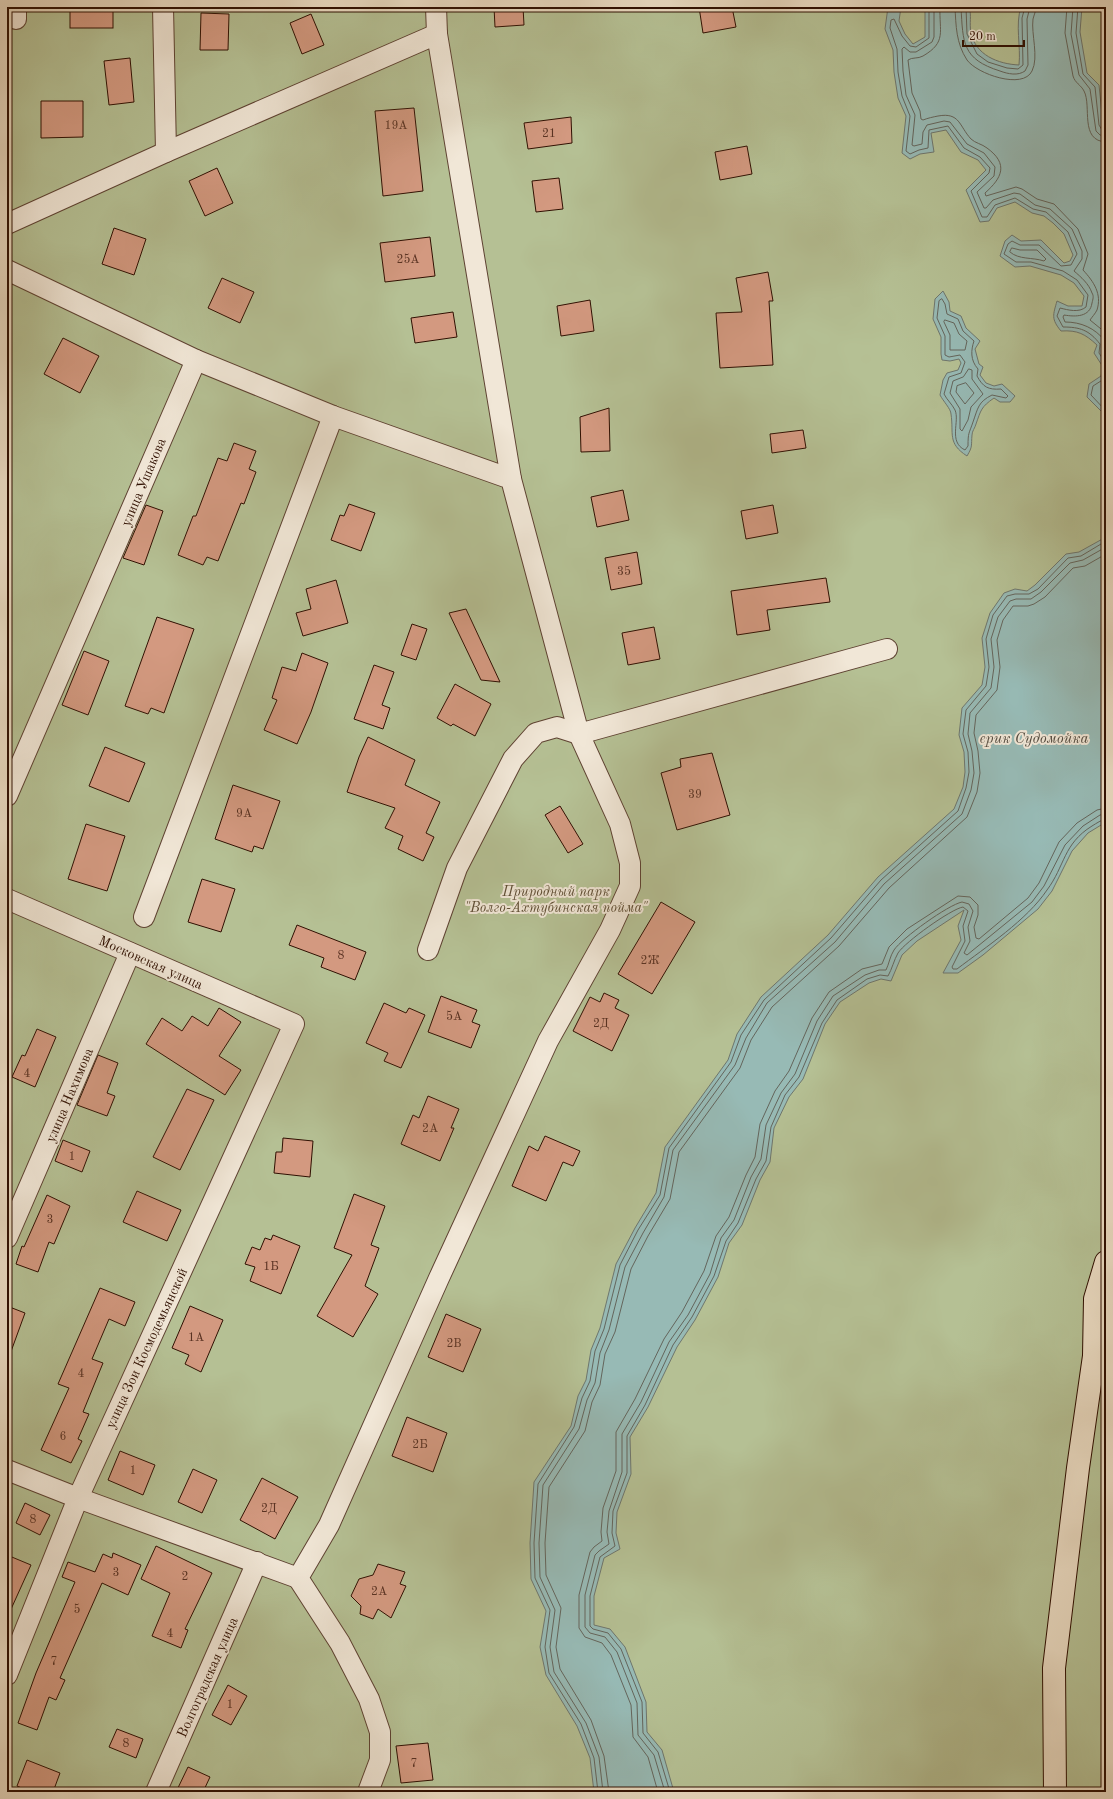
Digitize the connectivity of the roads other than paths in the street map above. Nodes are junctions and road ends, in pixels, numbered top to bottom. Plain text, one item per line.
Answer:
1 (163, 7) edge
2 (436, 7) edge
3 (437, 34) junction
4 (166, 152) junction
5 (7, 224) edge
6 (7, 270) edge
7 (196, 360) junction
8 (333, 416) junction
9 (511, 479) junction
10 (887, 649) dead end
11 (580, 734) junction
12 (7, 796) edge
13 (7, 899) edge
14 (144, 917) dead end
15 (428, 950) dead end
16 (130, 953) junction
17 (294, 1024) joint
18 (7, 1238) edge
19 (1106, 1262) edge
20 (1106, 1315) edge
21 (1094, 1356) junction
22 (7, 1470) edge
23 (78, 1498) junction
24 (257, 1562) junction
25 (298, 1578) junction
26 (7, 1675) edge
27 (156, 1792) edge
28 (368, 1792) edge
29 (1055, 1792) edge

1 - 4 street
2 - 3 street
3 - 4 street
3 - 9 street
4 - 5 street
6 - 7 street
7 - 8 street
7 - 12 street, улица Ушакова
8 - 9 street
8 - 14 street
9 - 11 street
10 - 11 street
11 - 15 street
11 - 25 street
13 - 16 street, Московская улица
16 - 17 street, Московская улица
16 - 18 street, улица Нахимова
17 - 23 street, улица Зои Космодемьянской
19 - 21 main road
20 - 21 main road
21 - 29 main road
22 - 23 street
23 - 24 street
23 - 26 street, улица Зои Космодемьянской
24 - 25 street
24 - 27 street, Волгоградская улица
25 - 28 street

